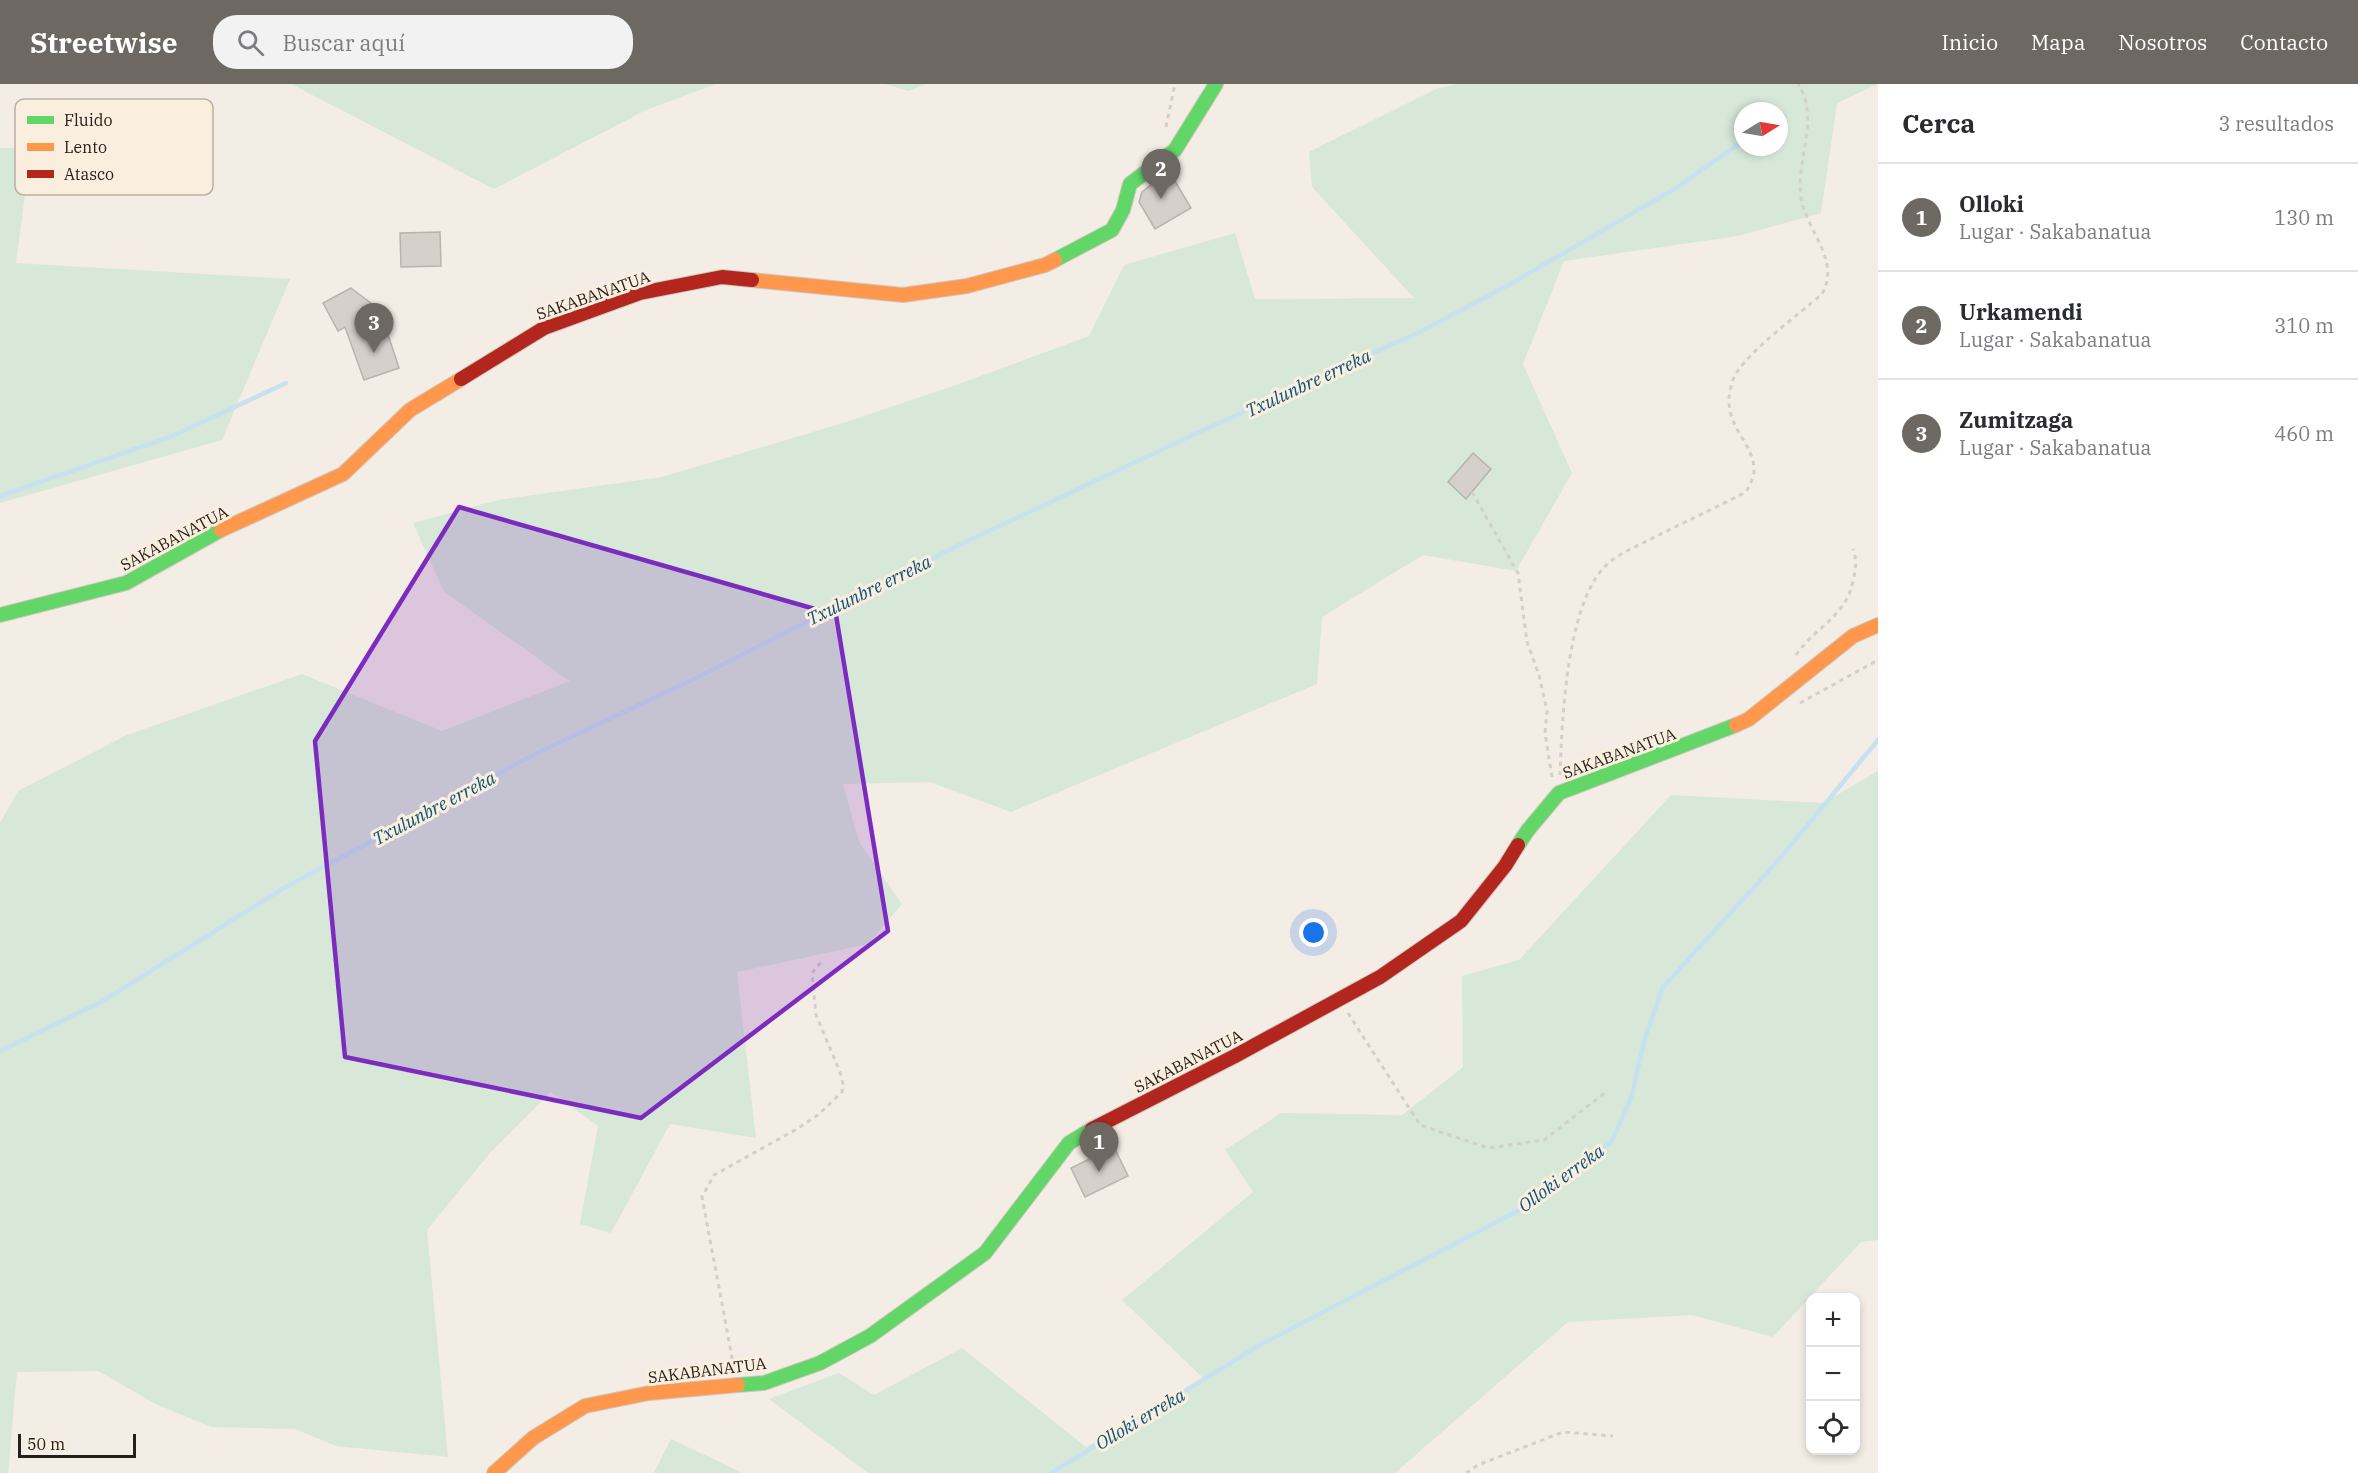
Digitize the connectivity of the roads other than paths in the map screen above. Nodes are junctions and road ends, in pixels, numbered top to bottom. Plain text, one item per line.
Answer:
1 (1216, 84) edge
2 (0, 615) edge
3 (1878, 625) edge
4 (494, 1473) edge

1 - 2 street, SAKABANATUA
3 - 4 street, SAKABANATUA

